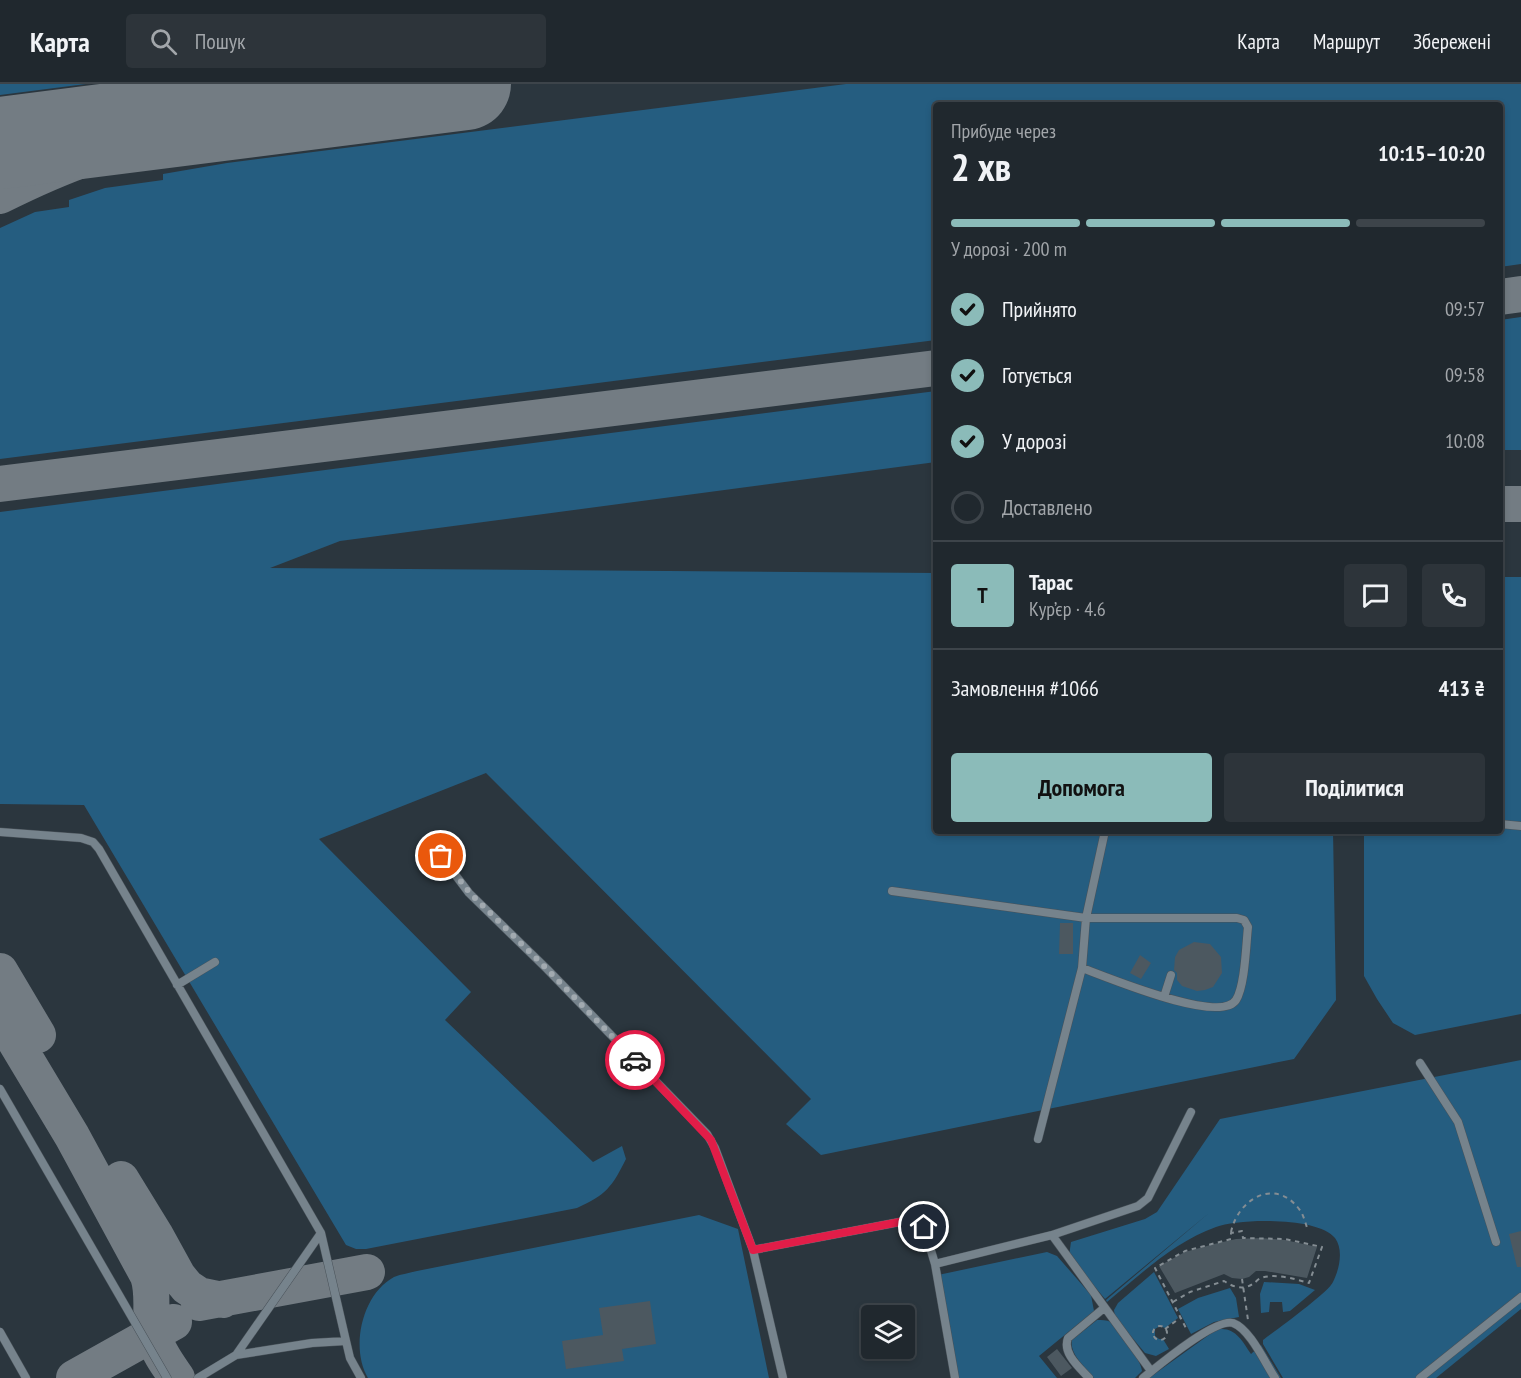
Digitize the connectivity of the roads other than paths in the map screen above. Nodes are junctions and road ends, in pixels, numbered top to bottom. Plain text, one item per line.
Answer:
1 (1503, 824) edge
2 (1521, 826) edge
3 (0, 832) edge
4 (1104, 834) edge
5 (441, 856) dead end
6 (892, 891) dead end
7 (1086, 918) junction
8 (215, 962) dead end
9 (1082, 968) junction
10 (1171, 975) dead end
11 (177, 984) junction
12 (1164, 997) junction
13 (1420, 1063) dead end
14 (0, 1089) edge
15 (1191, 1112) dead end
16 (1038, 1139) dead end
17 (321, 1233) junction
18 (1052, 1235) junction
19 (1496, 1242) dead end
20 (753, 1250) junction
21 (934, 1264) junction
22 (1521, 1297) edge
23 (1104, 1308) junction
24 (0, 1332) edge
25 (346, 1341) junction
26 (236, 1355) junction
27 (1151, 1371) junction
28 (26, 1378) edge
29 (167, 1378) edge
30 (198, 1378) edge
31 (361, 1378) edge
32 (783, 1378) edge
33 (955, 1378) edge
34 (1089, 1378) edge
35 (1143, 1378) edge
36 (1275, 1378) edge
37 (1420, 1378) edge

1 - 2 lane
3 - 11 lane
4 - 7 lane
5 - 20 lane
6 - 7 lane
7 - 9 lane
7 - 12 lane
8 - 11 lane
9 - 12 lane
9 - 16 lane
10 - 12 lane
11 - 17 lane
13 - 19 lane
14 - 29 lane
15 - 18 lane
17 - 25 lane
17 - 26 lane
18 - 21 lane
18 - 23 lane
20 - 21 lane
20 - 32 lane
21 - 33 lane
22 - 37 lane
23 - 27 lane
23 - 34 lane
24 - 28 lane
25 - 26 lane
25 - 31 lane
26 - 30 lane
27 - 35 lane
27 - 36 lane

